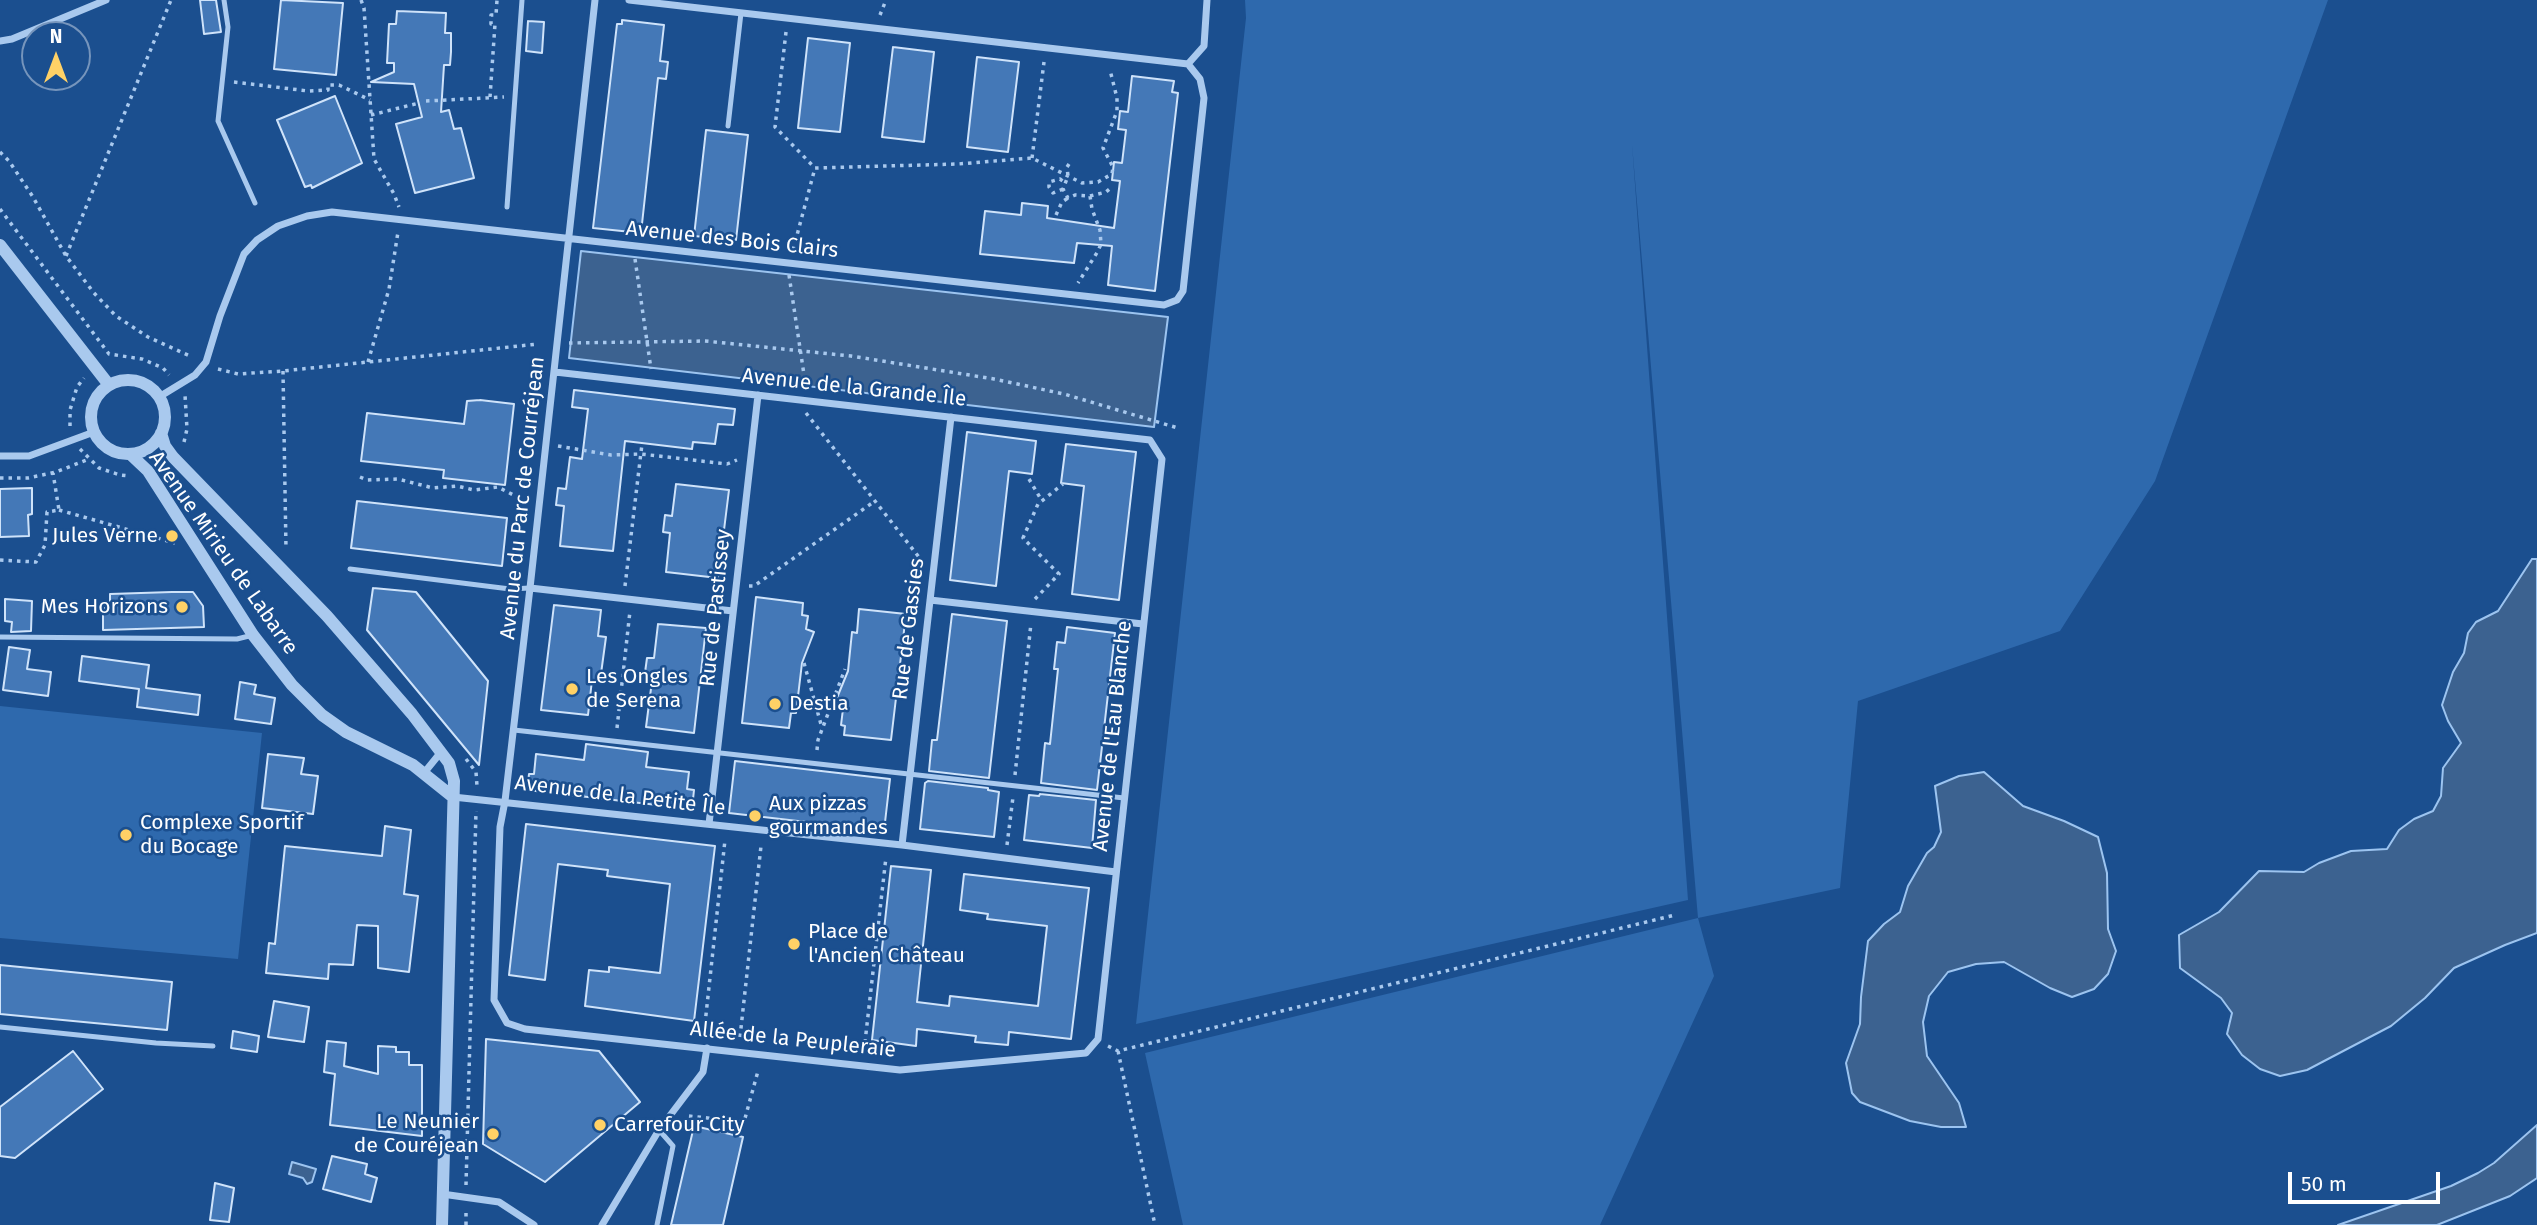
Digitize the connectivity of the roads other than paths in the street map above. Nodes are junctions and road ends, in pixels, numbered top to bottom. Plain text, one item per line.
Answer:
1 (106, 0) edge
2 (224, 0) edge
3 (522, 0) edge
4 (595, 0) edge
5 (629, 0) edge
6 (1207, 0) edge
7 (741, 13) junction
8 (0, 41) edge
9 (1188, 64) junction
10 (728, 126) dead end
11 (255, 203) dead end
12 (507, 207) dead end
13 (569, 239) junction
14 (0, 245) edge
15 (555, 372) junction
16 (109, 385) junction
17 (758, 395) junction
18 (159, 397) junction
19 (950, 417) junction
20 (94, 432) junction
21 (162, 433) junction
22 (1150, 440) joint
23 (130, 454) junction
24 (0, 456) edge
25 (350, 569) dead end
26 (530, 588) junction
27 (930, 600) junction
28 (733, 611) junction
29 (1143, 624) junction
30 (253, 635) junction
31 (0, 637) edge
32 (513, 730) junction
33 (442, 751) junction
34 (717, 752) junction
35 (424, 773) junction
36 (910, 774) junction
37 (453, 797) junction
38 (1124, 798) junction
39 (505, 801) junction
40 (709, 824) junction
41 (902, 845) junction
42 (1116, 872) junction
43 (494, 1000) joint
44 (0, 1027) edge
45 (1098, 1039) joint
46 (213, 1046) dead end
47 (706, 1048) junction
48 (659, 1130) junction
49 (442, 1194) junction
50 (442, 1225) edge
51 (534, 1225) edge
52 (601, 1225) edge
53 (657, 1225) edge

1 - 8 street
2 - 11 lane
3 - 12 lane
4 - 13 street, Avenue du Parc de Courréjean
5 - 7 street
6 - 9 street
7 - 9 street
7 - 10 lane
9 - 13 street, Avenue des Bois Clairs
13 - 15 street, Avenue du Parc de Courréjean
13 - 18 street, Avenue des Bois Clairs
14 - 16 street
15 - 17 street, Avenue de la Grande Île
15 - 26 street, Avenue du Parc de Courréjean
16 - 18 street
16 - 20 street
17 - 19 street, Avenue de la Grande Île
17 - 28 street, Rue de Pastissey
18 - 21 street, Avenue Mirieu de Labarre
19 - 22 street, Avenue de la Grande Île
19 - 27 street, Rue de Gassies
20 - 23 street, Avenue Mirieu de Labarre
20 - 24 street
21 - 23 street, Avenue Mirieu de Labarre
21 - 33 street, Avenue Mirieu de Labarre
22 - 29 street, Avenue de l'Eau Blanche
23 - 30 street, Avenue Mirieu de Labarre
25 - 26 lane
26 - 28 street
26 - 32 street, Avenue du Parc de Courréjean
27 - 29 street
27 - 36 street, Rue de Gassies
28 - 34 street, Rue de Pastissey
29 - 38 street, Avenue de l'Eau Blanche
30 - 31 lane
30 - 35 street, Avenue Mirieu de Labarre
32 - 34 lane
32 - 39 street, Avenue du Parc de Courréjean
33 - 35 street
33 - 37 street, Avenue Mirieu de Labarre
34 - 36 lane
34 - 40 street, Rue de Pastissey
35 - 37 street, Avenue Mirieu de Labarre
36 - 38 lane
36 - 41 street, Rue de Gassies
37 - 39 street, Avenue de la Petite Île
37 - 49 street, Avenue Mirieu de Labarre
38 - 42 street, Avenue de l'Eau Blanche
39 - 40 street, Avenue de la Petite Île
39 - 43 street, Avenue du Parc de Courréjean
40 - 41 street, Avenue de la Petite Île
41 - 42 street, Avenue de la Petite Île
42 - 45 street, Avenue de l'Eau Blanche
43 - 47 street, Allée de la Peupleraie
44 - 46 lane
45 - 47 street, Allée de la Peupleraie
47 - 48 street
48 - 52 street
48 - 53 lane
49 - 50 street, Avenue Mirieu de Labarre
49 - 51 street

